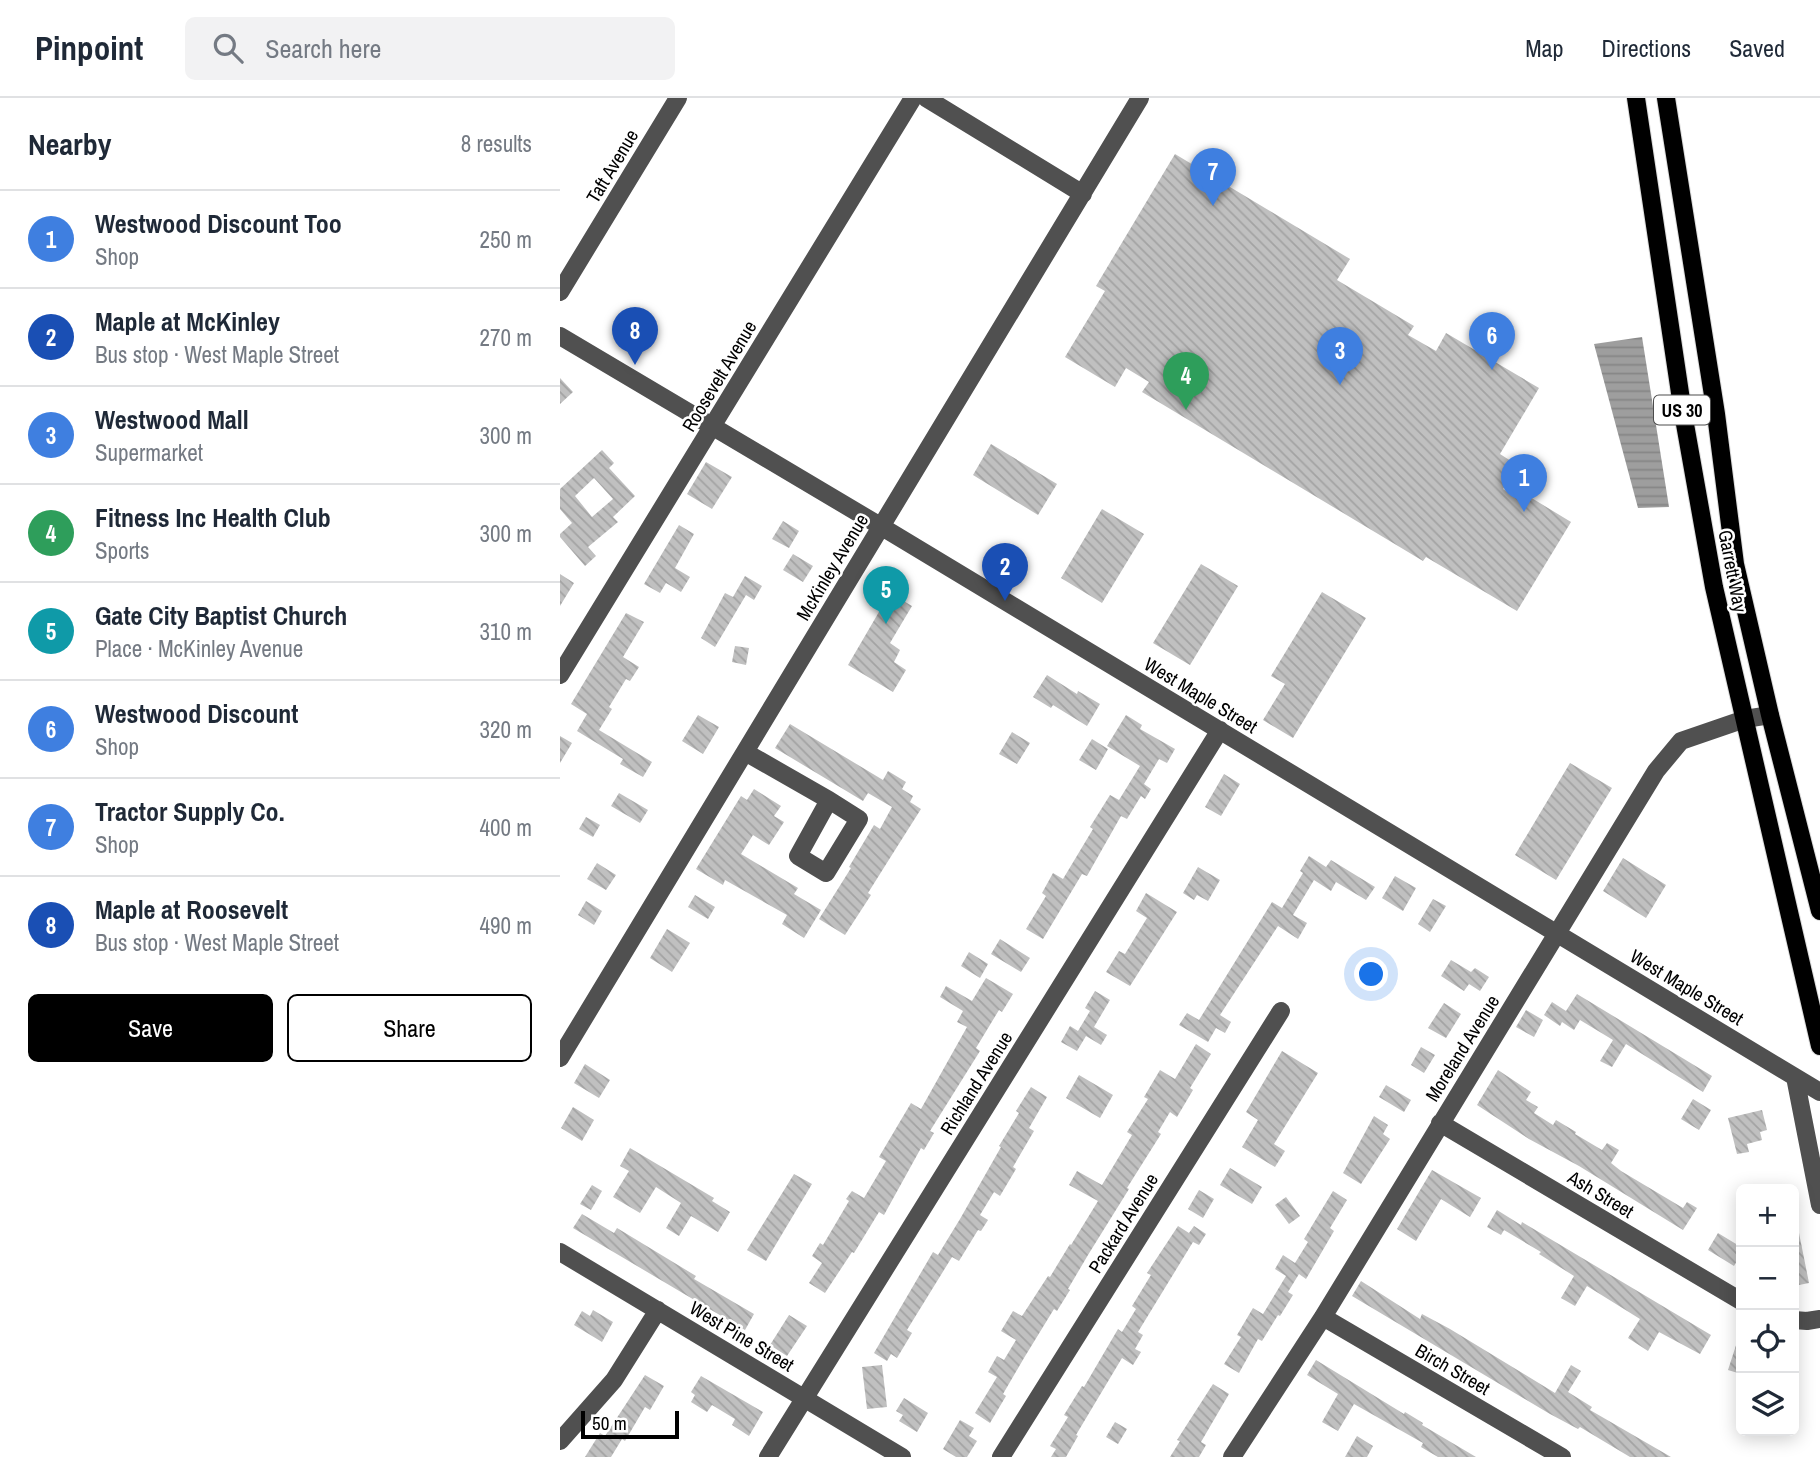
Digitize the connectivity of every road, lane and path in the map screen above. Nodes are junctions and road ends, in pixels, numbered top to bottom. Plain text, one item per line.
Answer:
1 (678, 98) edge
2 (913, 98) edge
3 (926, 98) edge
4 (1140, 98) edge
5 (1636, 98) edge
6 (1666, 98) edge
7 (1083, 194) junction
8 (560, 292) edge
9 (560, 336) edge
10 (713, 427) junction
11 (882, 527) junction
12 (560, 675) edge
13 (1770, 715) junction
14 (1745, 719) junction
15 (1220, 730) junction
16 (745, 752) junction
17 (829, 800) dead end
18 (1820, 911) edge
19 (1557, 933) junction
20 (1281, 1011) dead end
21 (1820, 1046) edge
22 (560, 1058) edge
23 (1795, 1077) junction
24 (1820, 1092) edge
25 (1440, 1123) junction
26 (1820, 1205) edge
27 (560, 1251) edge
28 (1736, 1298) edge
29 (658, 1310) junction
30 (1323, 1317) junction
31 (1820, 1319) edge
32 (1799, 1320) edge
33 (806, 1399) junction
34 (560, 1441) edge
35 (768, 1457) edge
36 (902, 1457) edge
37 (1001, 1457) edge
38 (1232, 1457) edge
39 (1562, 1457) edge

1 - 8 street, Taft Avenue
2 - 10 street, Roosevelt Avenue
3 - 7 street
4 - 7 street, McKinley Avenue
5 - 14 main road, Garrett Way / US 30
6 - 13 main road, Garrett Way / US 30
7 - 11 street, McKinley Avenue
9 - 10 street, West Maple Street
10 - 11 street, West Maple Street
10 - 12 street, Roosevelt Avenue
11 - 15 street, West Maple Street
11 - 16 street, McKinley Avenue
13 - 14 street, Moreland Avenue
13 - 18 main road, Garrett Way / US 30
14 - 19 street, Moreland Avenue
14 - 21 main road, Garrett Way / US 30
15 - 19 street, West Maple Street
15 - 33 street, Richland Avenue
16 - 17 street
16 - 22 street, McKinley Avenue
19 - 23 street, West Maple Street
19 - 25 street, Moreland Avenue
20 - 37 street, Packard Avenue
23 - 24 street, West Maple Street
23 - 26 street
25 - 28 street, Ash Street
25 - 30 street, Moreland Avenue
27 - 29 street, West Pine Street
29 - 33 street, West Pine Street
29 - 34 street
30 - 38 street, Moreland Avenue
30 - 39 street, Birch Street
31 - 32 street
33 - 35 street, Richland Avenue
33 - 36 street, West Pine Street

